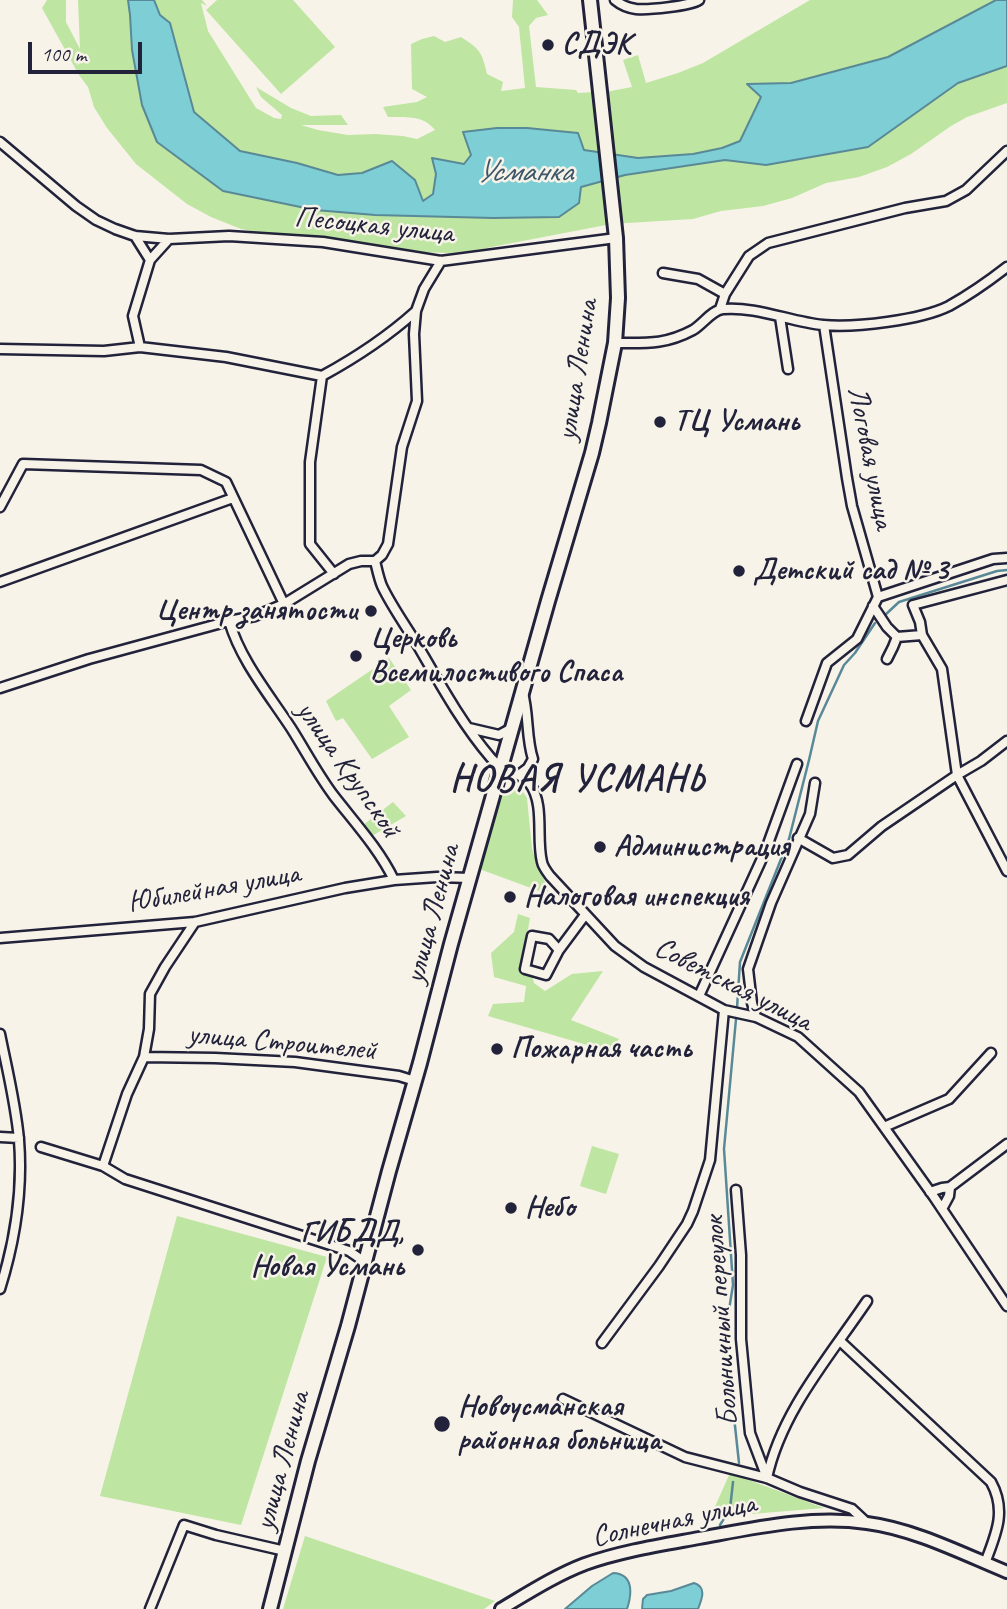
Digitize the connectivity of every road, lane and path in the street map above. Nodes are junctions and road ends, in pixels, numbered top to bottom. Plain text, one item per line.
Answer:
1 (590, 0) edge
2 (699, 0) edge
3 (622, 2) edge
4 (0, 142) edge
5 (1007, 151) edge
6 (615, 233) junction
7 (135, 236) junction
8 (169, 239) junction
9 (150, 260) junction
10 (443, 261) junction
11 (1007, 267) edge
12 (663, 273) dead end
13 (725, 294) junction
14 (720, 309) junction
15 (416, 311) junction
16 (780, 317) junction
17 (824, 325) junction
18 (615, 342) junction
19 (140, 347) junction
20 (0, 349) edge
21 (788, 369) dead end
22 (322, 376) junction
23 (233, 498) junction
24 (0, 507) edge
25 (1007, 558) edge
26 (375, 561) junction
27 (334, 573) junction
28 (1007, 580) edge
29 (0, 582) edge
30 (878, 597) junction
31 (284, 604) junction
32 (873, 606) junction
33 (229, 621) junction
34 (922, 635) junction
35 (897, 637) junction
36 (887, 659) dead end
37 (0, 688) edge
38 (523, 691) junction
39 (806, 721) dead end
40 (469, 728) junction
41 (512, 728) junction
42 (1007, 741) edge
43 (797, 764) dead end
44 (502, 767) junction
45 (520, 774) junction
46 (957, 775) junction
47 (815, 783) dead end
48 (798, 838) junction
49 (1007, 871) edge
50 (470, 878) junction
51 (394, 880) junction
52 (585, 915) junction
53 (195, 922) junction
54 (0, 938) edge
55 (559, 950) junction
56 (699, 996) junction
57 (724, 1010) junction
58 (756, 1017) junction
59 (0, 1034) edge
60 (991, 1053) dead end
61 (144, 1057) junction
62 (415, 1080) junction
63 (884, 1127) junction
64 (0, 1137) edge
65 (19, 1138) junction
66 (1007, 1144) edge
67 (41, 1147) dead end
68 (103, 1166) junction
69 (950, 1187) junction
70 (736, 1190) dead end
71 (930, 1192) junction
72 (942, 1209) junction
73 (365, 1262) junction
74 (0, 1289) edge
75 (867, 1301) dead end
76 (1007, 1306) edge
77 (840, 1341) junction
78 (602, 1343) dead end
79 (563, 1399) dead end
80 (767, 1478) junction
81 (867, 1523) junction
82 (285, 1551) junction
83 (985, 1563) junction
84 (1007, 1572) edge
85 (271, 1607) edge
86 (150, 1609) edge
87 (501, 1609) edge

1 - 6 main road, улица Ленина
2 - 3 street
4 - 7 street, Песоцкая улица
5 - 13 street
6 - 10 street, Песоцкая улица
6 - 18 main road, улица Ленина
7 - 8 street, Песоцкая улица
7 - 9 street
8 - 9 street
8 - 10 street, Песоцкая улица
9 - 19 street
10 - 15 street
11 - 17 street
12 - 13 street
13 - 14 street
14 - 16 street
14 - 18 street
15 - 22 street
15 - 26 street
16 - 17 street
16 - 21 street
17 - 30 street, Логовая улица
18 - 38 main road, улица Ленина
19 - 20 street
19 - 22 street
22 - 27 street
23 - 24 street
23 - 29 street
23 - 31 street
25 - 30 street
26 - 27 street
26 - 40 street
27 - 31 street
28 - 34 street
30 - 32 street
31 - 33 street
32 - 35 street
32 - 39 street
33 - 37 street
33 - 51 street, улица Крупской
34 - 35 street
34 - 46 street
35 - 36 street
38 - 41 main road, улица Ленина
38 - 45 street
40 - 41 street
40 - 44 street
41 - 44 main road, улица Ленина
42 - 46 street
43 - 56 street
44 - 45 street
44 - 50 main road, улица Ленина
45 - 52 street, Советская улица
46 - 48 street
46 - 49 street
47 - 48 street
48 - 58 street
50 - 51 street, улица Крупской
50 - 62 main road, улица Ленина
51 - 53 street, Юбилейная улица
52 - 55 street
52 - 56 street, Советская улица
53 - 54 street, Юбилейная улица
53 - 61 street
55 - 55 street
56 - 57 street, Советская улица
57 - 58 street, Советская улица
57 - 78 street, Больничный переулок
58 - 63 street, Советская улица
59 - 65 street
60 - 63 street
61 - 62 street, улица Строителей
61 - 68 street
62 - 73 main road, улица Ленина
63 - 71 street, Советская улица
64 - 65 street
65 - 74 street
66 - 69 street
67 - 68 street
68 - 73 street
69 - 71 street
69 - 72 street
70 - 80 street, Больничный переулок
71 - 72 street, Советская улица
72 - 76 street, Советская улица
73 - 82 main road, улица Ленина
75 - 77 street, Солнечная улица
77 - 80 street, Солнечная улица
77 - 83 street
79 - 80 street, Больничный переулок
80 - 81 street, Солнечная улица
81 - 83 street, Солнечная улица
81 - 87 street, Солнечная улица
82 - 85 main road, улица Ленина
82 - 86 street
83 - 84 street, Солнечная улица

